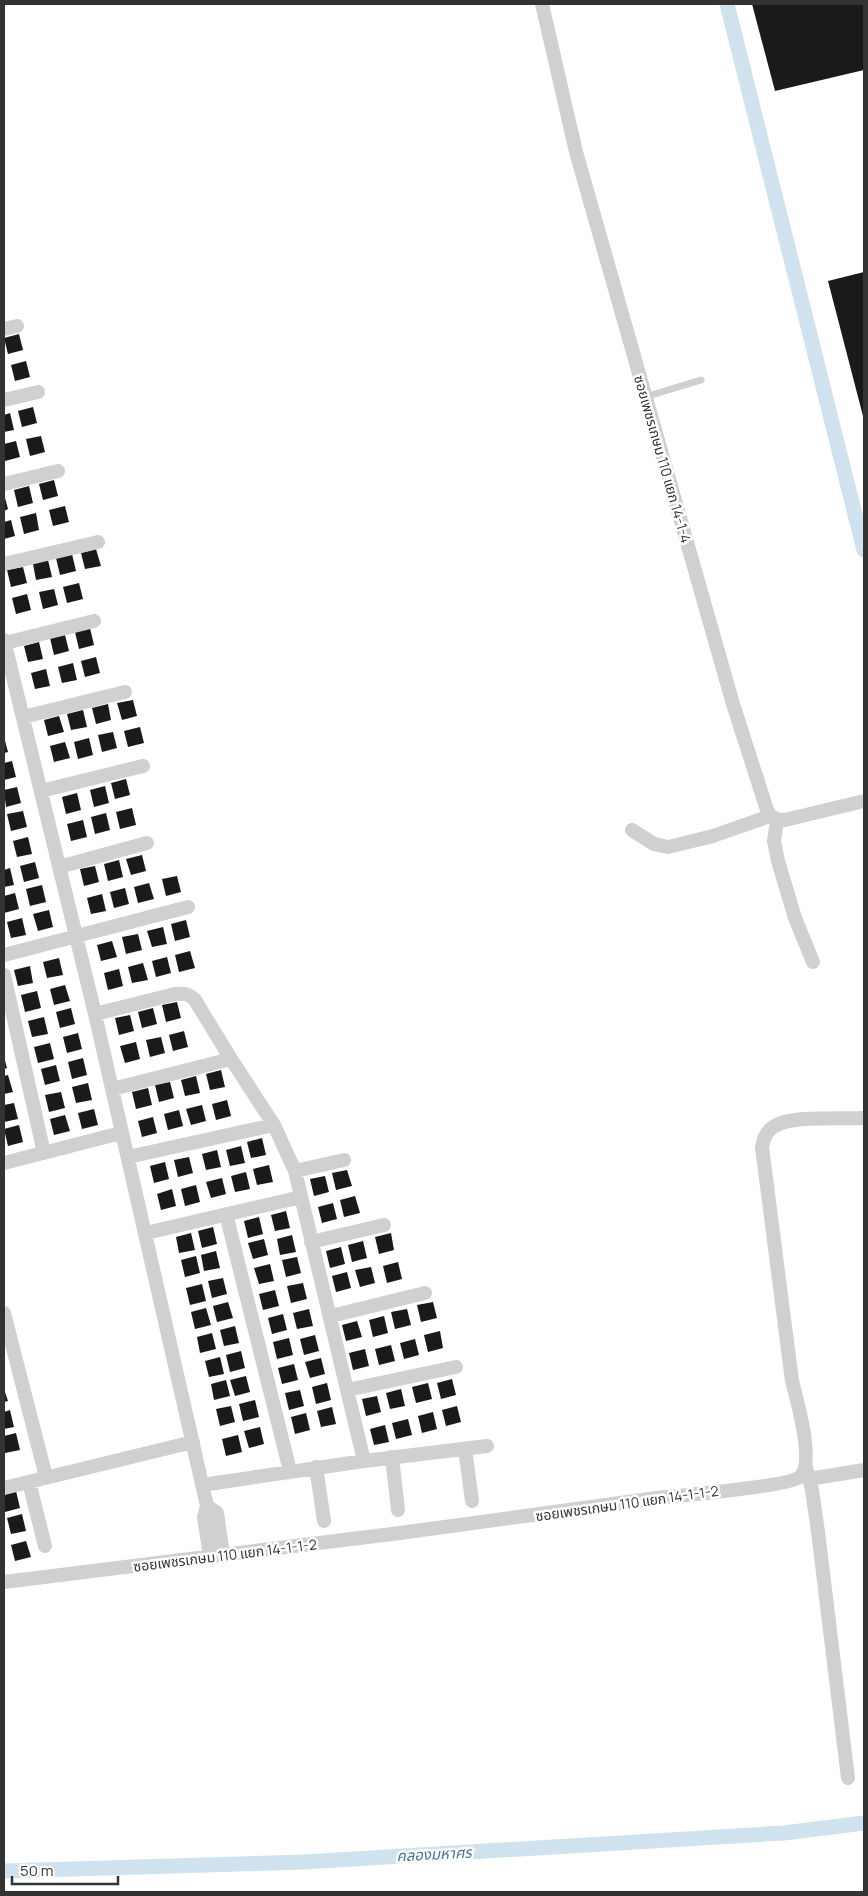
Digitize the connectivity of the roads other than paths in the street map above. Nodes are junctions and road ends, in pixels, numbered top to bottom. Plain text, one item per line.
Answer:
1 (542, 4) edge
2 (701, 380) dead end
3 (38, 392) dead end
4 (645, 397) junction
5 (4, 400) edge
6 (58, 471) dead end
7 (4, 484) edge
8 (98, 542) dead end
9 (4, 564) edge
10 (94, 621) dead end
11 (4, 642) edge
12 (125, 692) dead end
13 (23, 717) junction
14 (143, 766) dead end
15 (41, 791) junction
16 (864, 801) edge
17 (773, 818) junction
18 (632, 830) dead end
19 (147, 844) dead end
20 (60, 866) junction
21 (188, 908) dead end
22 (76, 937) junction
23 (4, 955) edge
24 (813, 962) dead end
25 (4, 975) edge
26 (95, 1014) junction
27 (231, 1059) junction
28 (112, 1089) junction
29 (864, 1118) edge
30 (274, 1125) junction
31 (121, 1133) junction
32 (44, 1153) junction
33 (128, 1157) junction
34 (344, 1160) dead end
35 (4, 1163) edge
36 (295, 1172) junction
37 (301, 1196) junction
38 (226, 1214) junction
39 (384, 1225) dead end
40 (146, 1233) junction
41 (311, 1242) junction
42 (425, 1293) dead end
43 (4, 1313) edge
44 (331, 1316) junction
45 (456, 1367) dead end
46 (347, 1390) junction
47 (193, 1442) junction
48 (487, 1446) dead end
49 (466, 1449) junction
50 (392, 1458) junction
51 (364, 1461) junction
52 (316, 1468) junction
53 (864, 1470) edge
54 (290, 1471) junction
55 (808, 1473) junction
56 (46, 1477) junction
57 (29, 1482) junction
58 (202, 1485) junction
59 (4, 1488) edge
60 (472, 1500) dead end
61 (398, 1510) dead end
62 (324, 1521) dead end
63 (45, 1546) dead end
64 (216, 1556) junction
65 (4, 1582) edge
66 (848, 1778) dead end

1 - 4 street, ซอยเพชรเกษม 110 แยก 14-1-4
2 - 4 lane
3 - 5 street
4 - 17 street, ซอยเพชรเกษม 110 แยก 14-1-4
6 - 7 street
8 - 9 street
10 - 11 street
11 - 13 street
12 - 13 street
13 - 15 street
14 - 15 street
15 - 20 street
16 - 17 street
17 - 18 street
17 - 24 street
19 - 20 street
20 - 22 street
21 - 22 street
22 - 23 street
22 - 26 street
25 - 32 street
26 - 27 street
26 - 28 street
27 - 28 street
27 - 30 street
28 - 31 street
29 - 55 street
30 - 33 street
30 - 36 street
31 - 32 street
31 - 33 street
32 - 35 street
33 - 40 street
34 - 36 street
36 - 37 street
37 - 38 street
37 - 41 street
38 - 40 street
38 - 54 street
39 - 41 street
40 - 47 street
41 - 44 street
42 - 44 street
43 - 56 street
44 - 46 street
45 - 46 street
46 - 51 street
47 - 56 street
47 - 58 street
48 - 49 street
49 - 50 street
49 - 60 street
50 - 51 street
50 - 61 street
51 - 52 street
52 - 54 street
52 - 62 street
53 - 55 street
54 - 58 street
55 - 64 street, ซอยเพชรเกษม 110 แยก 14-1-1-2
55 - 66 street
56 - 57 street
57 - 59 street
57 - 63 street
58 - 64 street
64 - 65 street, ซอยเพชรเกษม 110 แยก 14-1-1-2

